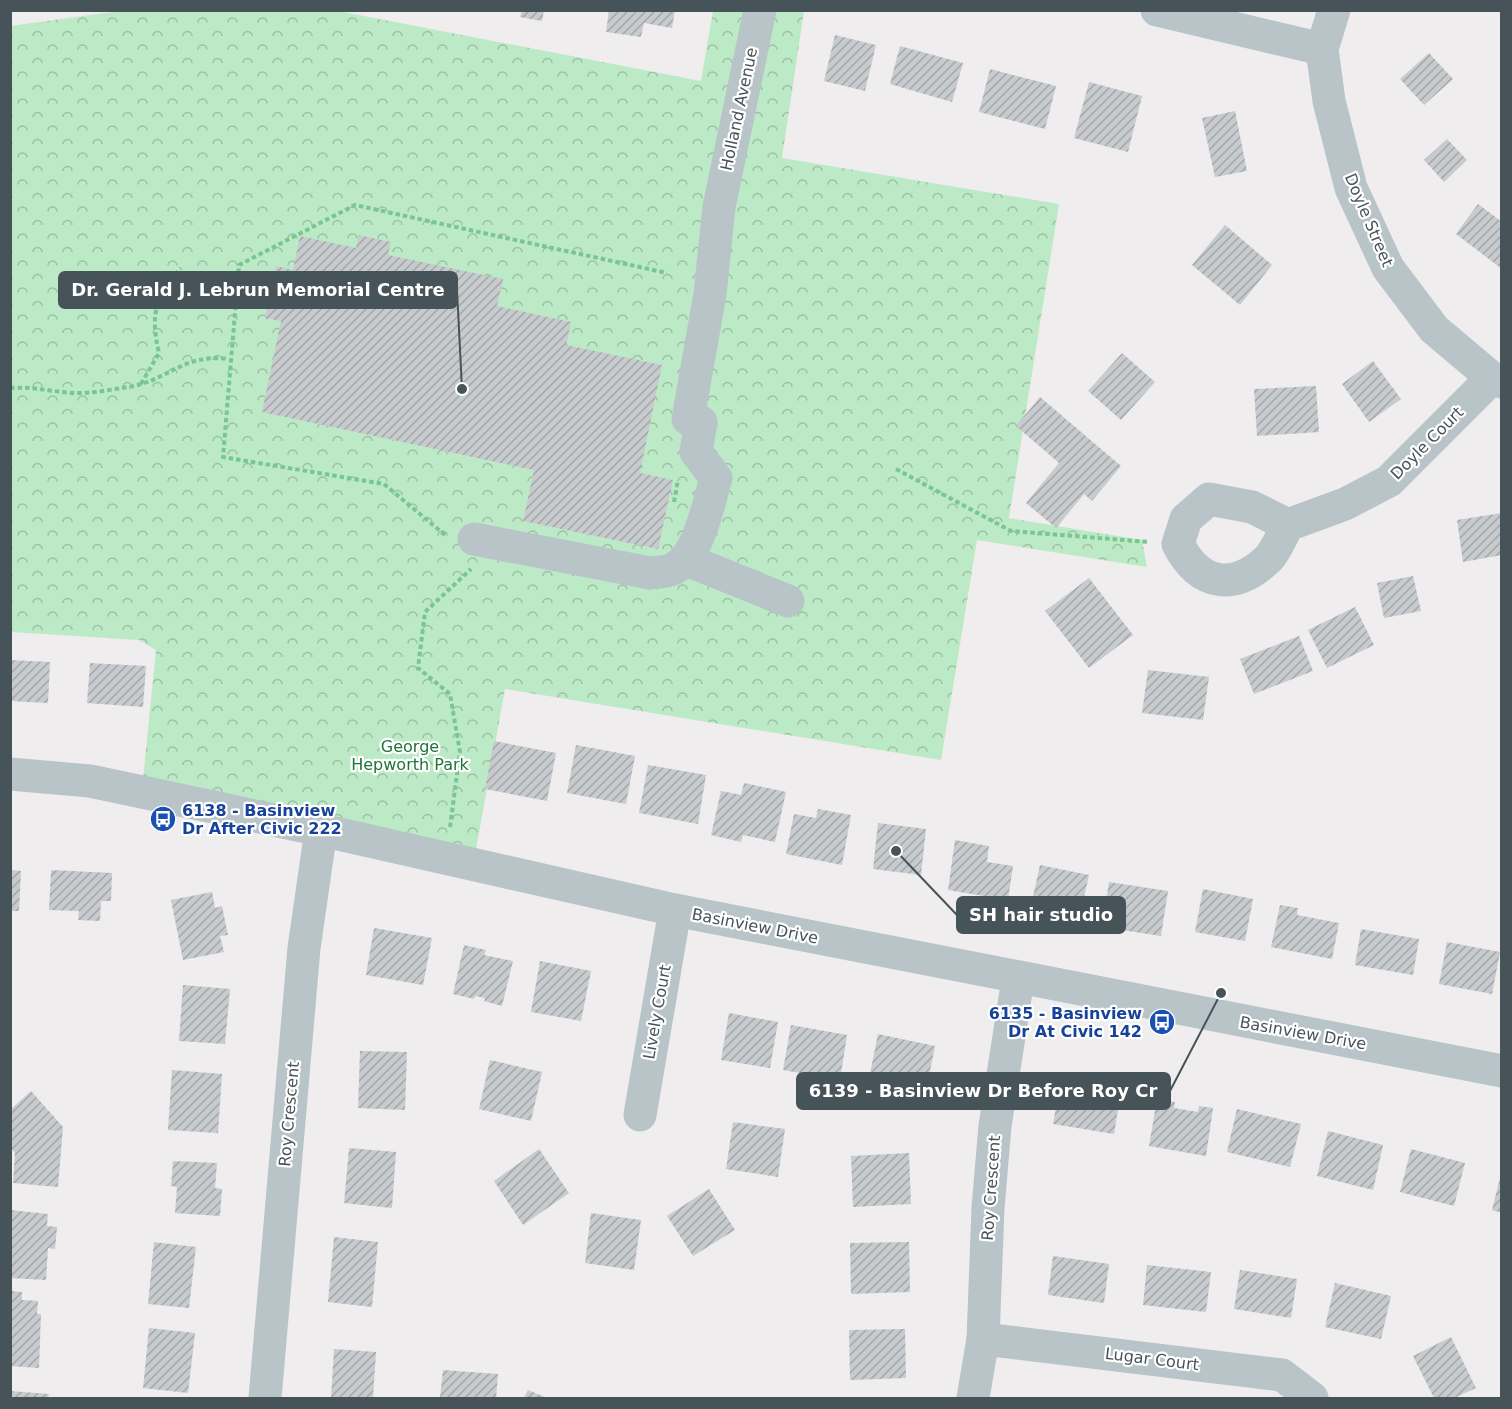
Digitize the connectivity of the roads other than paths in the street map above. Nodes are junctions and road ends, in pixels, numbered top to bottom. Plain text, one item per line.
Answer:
1 (760, 10) edge
2 (1157, 10) edge
3 (1334, 10) edge
4 (1322, 49) junction
5 (1497, 380) edge
6 (1288, 525) junction
7 (474, 541) road end
8 (687, 560) junction
9 (788, 601) dead end
10 (10, 774) edge
11 (321, 830) junction
12 (675, 910) junction
13 (1018, 979) junction
14 (1502, 1071) edge
15 (640, 1115) dead end
16 (983, 1339) junction
17 (265, 1398) edge
18 (973, 1398) edge
19 (1312, 1398) edge

1 - 8 street, Holland Avenue
2 - 4 street
3 - 4 street
4 - 5 street, Doyle Street
5 - 6 street, Doyle Court
6 - 6 street
7 - 8 street
8 - 9 street
10 - 11 street, Basinview Drive
11 - 12 street, Basinview Drive
11 - 17 street, Roy Crescent
12 - 13 street, Basinview Drive
12 - 15 street, Lively Court
13 - 14 street, Basinview Drive
13 - 16 street, Roy Crescent
16 - 18 street, Roy Crescent
16 - 19 street, Lugar Court

